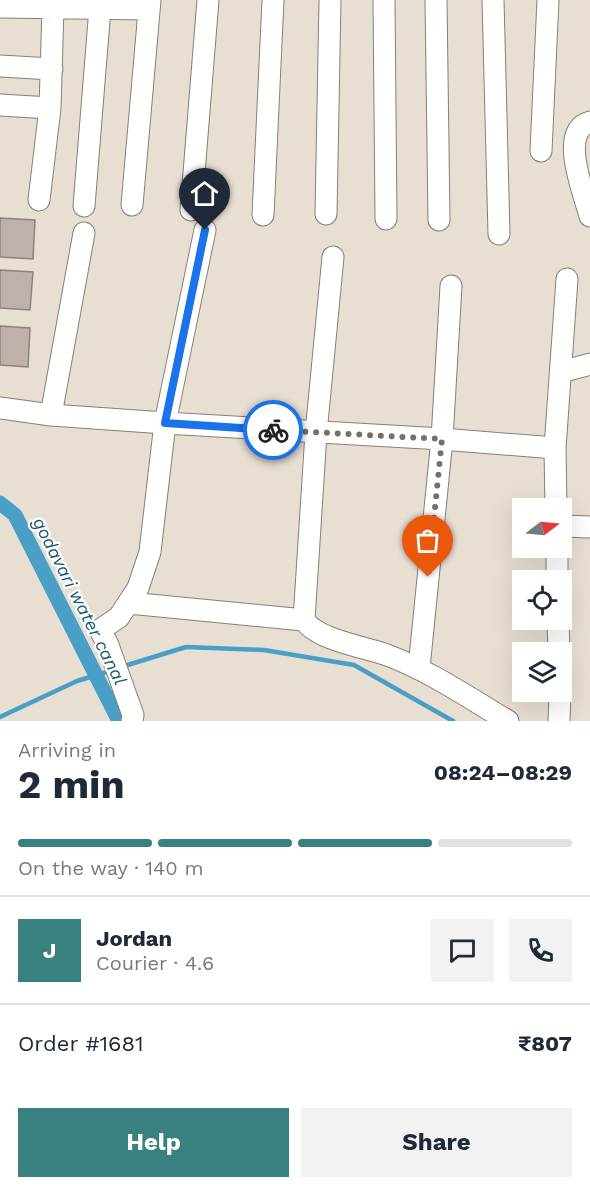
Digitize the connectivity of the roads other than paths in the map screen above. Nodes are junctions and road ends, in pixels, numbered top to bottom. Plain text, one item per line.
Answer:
1 (208, 0) edge
2 (273, 0) edge
3 (330, 0) edge
4 (384, 0) edge
5 (436, 0) edge
6 (493, 0) edge
7 (548, 0) edge
8 (149, 4) edge
9 (40, 5) edge
10 (0, 7) edge
11 (100, 8) junction
12 (0, 66) edge
13 (52, 69) junction
14 (0, 105) edge
15 (50, 108) junction
16 (590, 122) edge
17 (541, 151) dead end
18 (39, 200) dead end
19 (132, 205) dead end
20 (84, 206) dead end
21 (191, 210) dead end
22 (326, 214) dead end
23 (263, 215) dead end
24 (590, 216) edge
25 (386, 219) dead end
26 (439, 220) dead end
27 (205, 230) dead end
28 (84, 234) dead end
29 (499, 234) dead end
30 (333, 257) dead end
31 (567, 279) dead end
32 (451, 286) dead end
33 (590, 364) edge
34 (561, 372) junction
35 (0, 408) edge
36 (39, 412) junction
37 (165, 423) junction
38 (316, 433) junction
39 (442, 439) junction
40 (555, 448) junction
41 (556, 498) edge
42 (572, 526) edge
43 (590, 527) edge
44 (129, 603) junction
45 (304, 620) junction
46 (419, 668) junction
47 (559, 702) edge
48 (134, 719) edge
49 (508, 721) edge
50 (558, 721) edge

1 - 21 street
2 - 23 street
3 - 22 street
4 - 25 street
5 - 26 street
6 - 29 street
7 - 17 street
8 - 11 street
8 - 19 street
9 - 10 street
9 - 11 street
9 - 13 street
11 - 20 street
12 - 13 street
13 - 15 street
14 - 15 street
15 - 18 street
16 - 24 street
27 - 37 street
28 - 36 street
30 - 38 street
31 - 34 street
32 - 39 street
33 - 34 street
34 - 40 street
35 - 36 street
36 - 37 street
37 - 38 street
37 - 44 street
38 - 39 street
38 - 45 street
39 - 40 street
39 - 46 street
40 - 41 street
42 - 43 street
44 - 45 street
44 - 48 street
45 - 46 street
46 - 49 street
47 - 50 street

